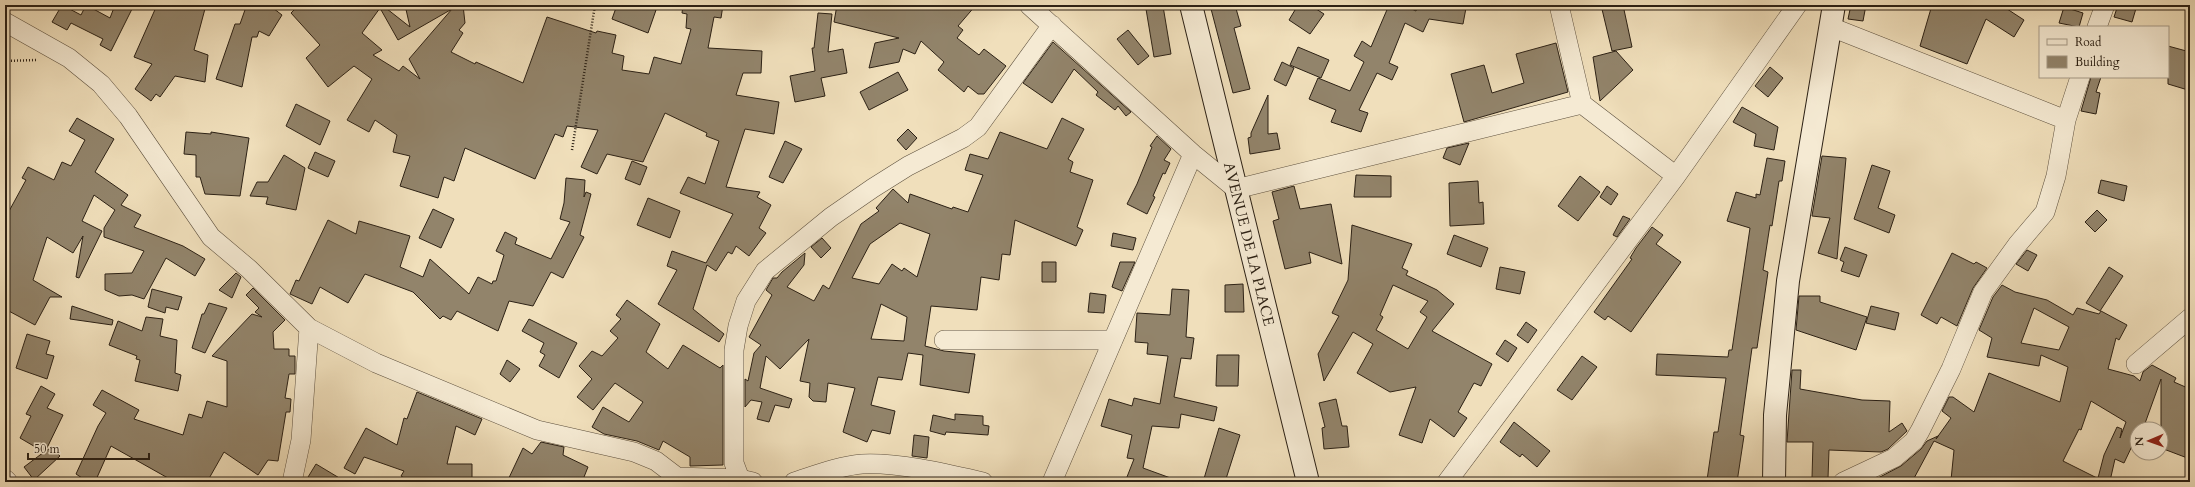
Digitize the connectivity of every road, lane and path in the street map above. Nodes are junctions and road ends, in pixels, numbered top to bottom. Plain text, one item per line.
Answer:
1 (595, 5) edge
2 (1029, 5) edge
3 (1191, 5) edge
4 (1559, 5) edge
5 (1797, 5) edge
6 (1834, 5) edge
7 (2105, 5) edge
8 (5, 22) edge
9 (1052, 25) junction
10 (2098, 26) edge
11 (1831, 27) junction
12 (2080, 78) edge
13 (1582, 104) junction
14 (2066, 120) junction
15 (572, 150) dead end
16 (1193, 154) junction
17 (1676, 176) junction
18 (1236, 188) junction
19 (2190, 318) edge
20 (309, 328) junction
21 (944, 340) dead end
22 (1113, 340) junction
23 (2136, 364) dead end
24 (5, 479) edge
25 (676, 479) edge
26 (747, 480) edge
27 (8, 482) edge
28 (292, 482) edge
29 (794, 482) edge
30 (983, 482) edge
31 (1052, 482) edge
32 (1308, 482) edge
33 (1447, 482) edge
34 (1774, 482) edge
35 (1843, 482) edge

1 - 15 path
2 - 9 street
3 - 18 street, AVENUE DE LA PLACE
4 - 13 street
5 - 17 street
6 - 11 street
7 - 10 street
8 - 20 street
9 - 16 street
9 - 26 street
11 - 14 street
11 - 34 street
12 - 14 street
13 - 17 street
13 - 18 street
14 - 35 street
16 - 18 street
16 - 22 street
17 - 33 street
18 - 32 street, AVENUE DE LA PLACE
19 - 23 street
20 - 25 street
20 - 28 street
21 - 22 street
22 - 31 street
24 - 27 street
25 - 26 street
29 - 30 street

